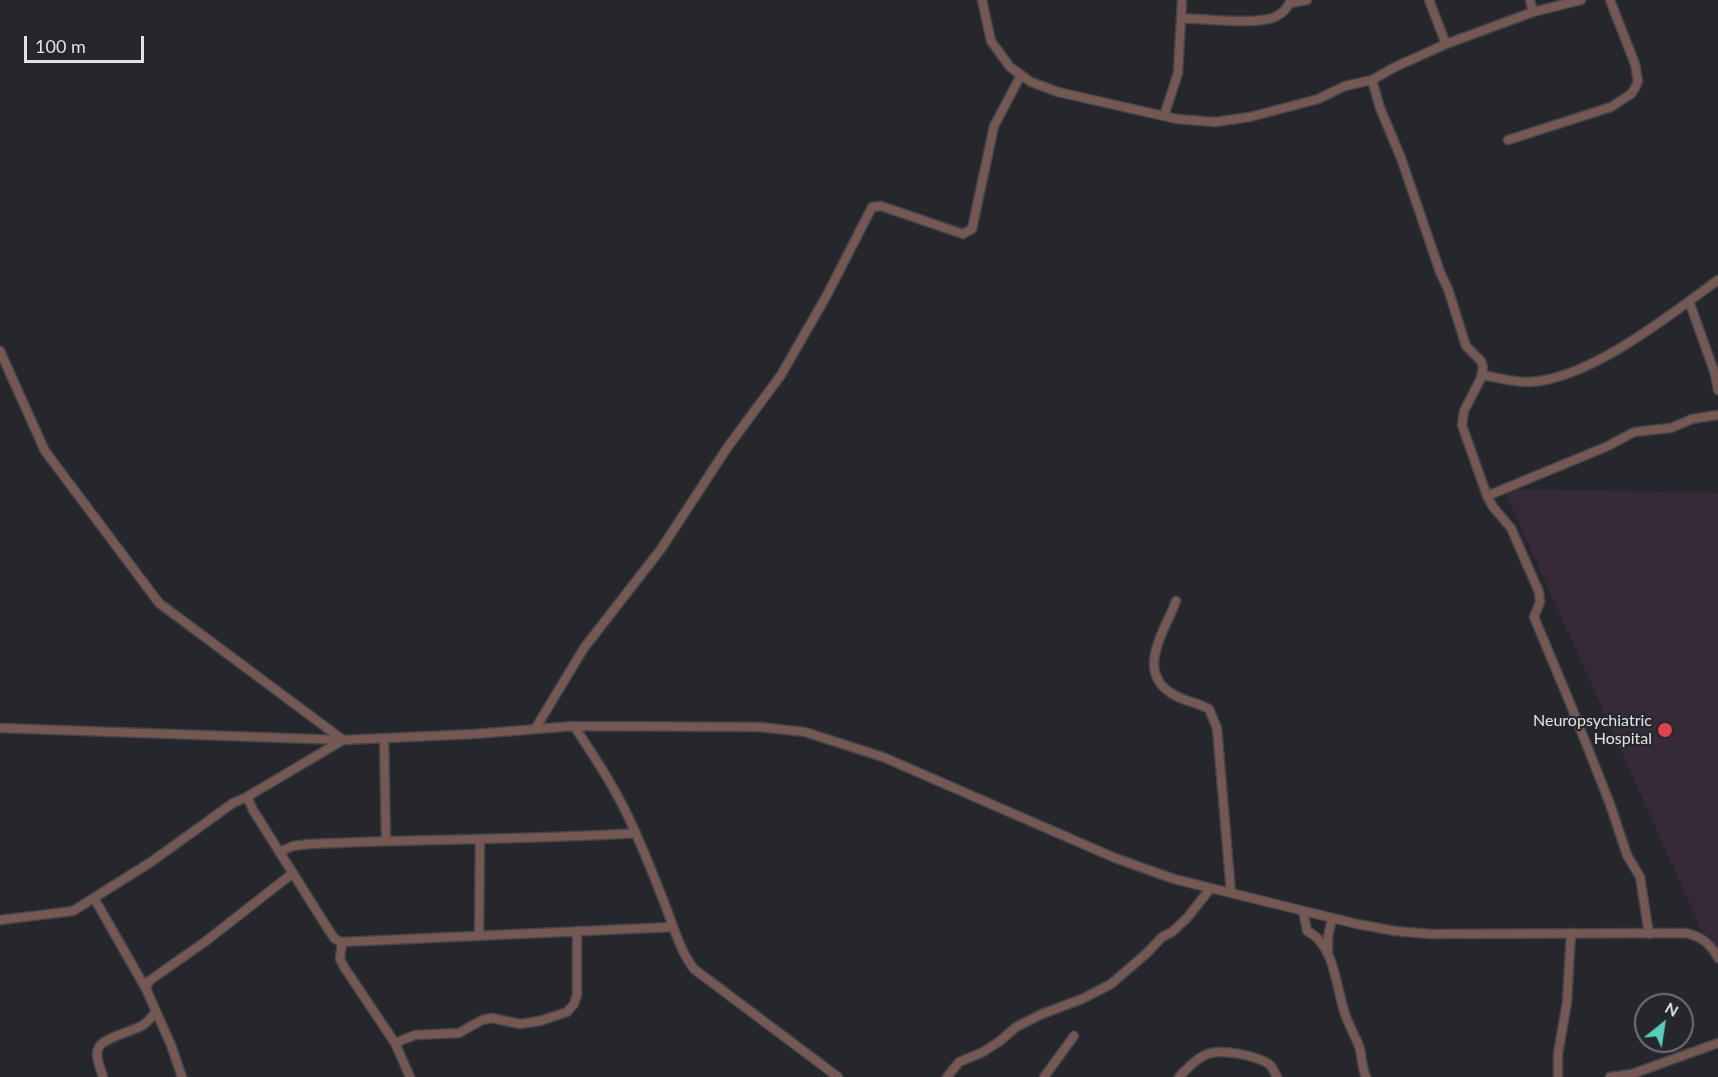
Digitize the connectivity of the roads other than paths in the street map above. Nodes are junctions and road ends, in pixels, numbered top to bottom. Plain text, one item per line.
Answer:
1 (982, 0) edge
2 (1182, 0) edge
3 (1306, 0) edge
4 (1429, 0) edge
5 (1530, 0) edge
6 (1581, 0) edge
7 (1610, 0) edge
8 (1291, 1) edge
9 (1533, 12) junction
10 (1182, 18) junction
11 (1446, 44) junction
12 (1021, 75) junction
13 (1372, 80) junction
14 (1164, 116) junction
15 (1508, 140) dead end
16 (1718, 280) edge
17 (1689, 301) junction
18 (0, 351) edge
19 (1483, 375) junction
20 (1718, 390) edge
21 (1718, 415) edge
22 (1487, 496) junction
23 (1176, 602) dead end
24 (574, 726) junction
25 (0, 728) edge
26 (535, 729) junction
27 (384, 738) junction
28 (343, 740) junction
29 (245, 798) junction
30 (636, 833) junction
31 (480, 838) junction
32 (386, 840) junction
33 (279, 852) junction
34 (293, 873) junction
35 (1210, 889) junction
36 (1231, 893) junction
37 (94, 898) junction
38 (1303, 911) junction
39 (1332, 918) junction
40 (0, 920) edge
41 (673, 927) junction
42 (577, 931) junction
43 (1570, 933) junction
44 (1648, 934) junction
45 (479, 936) junction
46 (342, 942) junction
47 (1328, 956) junction
48 (1718, 958) edge
49 (146, 989) junction
50 (156, 1012) junction
51 (1074, 1036) dead end
52 (395, 1043) junction
53 (1718, 1043) edge
54 (1627, 1076) edge
55 (103, 1077) edge
56 (182, 1077) edge
57 (410, 1077) edge
58 (838, 1077) edge
59 (947, 1077) edge
60 (1044, 1077) edge
61 (1179, 1077) edge
62 (1277, 1077) edge
63 (1366, 1077) edge
64 (1558, 1077) edge
65 (1610, 1077) edge

1 - 12 street
2 - 10 street
3 - 8 street
4 - 11 street
5 - 9 street
6 - 9 street
7 - 15 street
8 - 10 street
9 - 11 street
10 - 14 street
11 - 13 street
12 - 14 street
12 - 26 street
13 - 14 street
13 - 19 street
16 - 17 street
17 - 19 street
17 - 20 street
18 - 28 street
19 - 22 street
21 - 22 street
22 - 44 street
23 - 36 street
24 - 26 street
24 - 30 street
24 - 35 street
25 - 28 street
26 - 27 street
27 - 28 street
27 - 32 street
28 - 29 street
29 - 33 street
29 - 37 street
30 - 31 street
30 - 41 street
31 - 32 street
31 - 45 street
32 - 33 street
33 - 34 street
34 - 46 street
34 - 49 street
35 - 36 street
35 - 59 street
36 - 38 street
37 - 40 street
37 - 49 street
38 - 39 street
38 - 47 street
39 - 43 street
39 - 47 street
41 - 42 street
41 - 58 street
42 - 45 street
42 - 52 street
43 - 44 street
43 - 64 street
44 - 48 street
45 - 46 street
46 - 52 street
47 - 63 street
49 - 50 street
50 - 55 street
50 - 56 street
51 - 60 street
52 - 57 street
53 - 54 street
54 - 65 street
61 - 62 street

